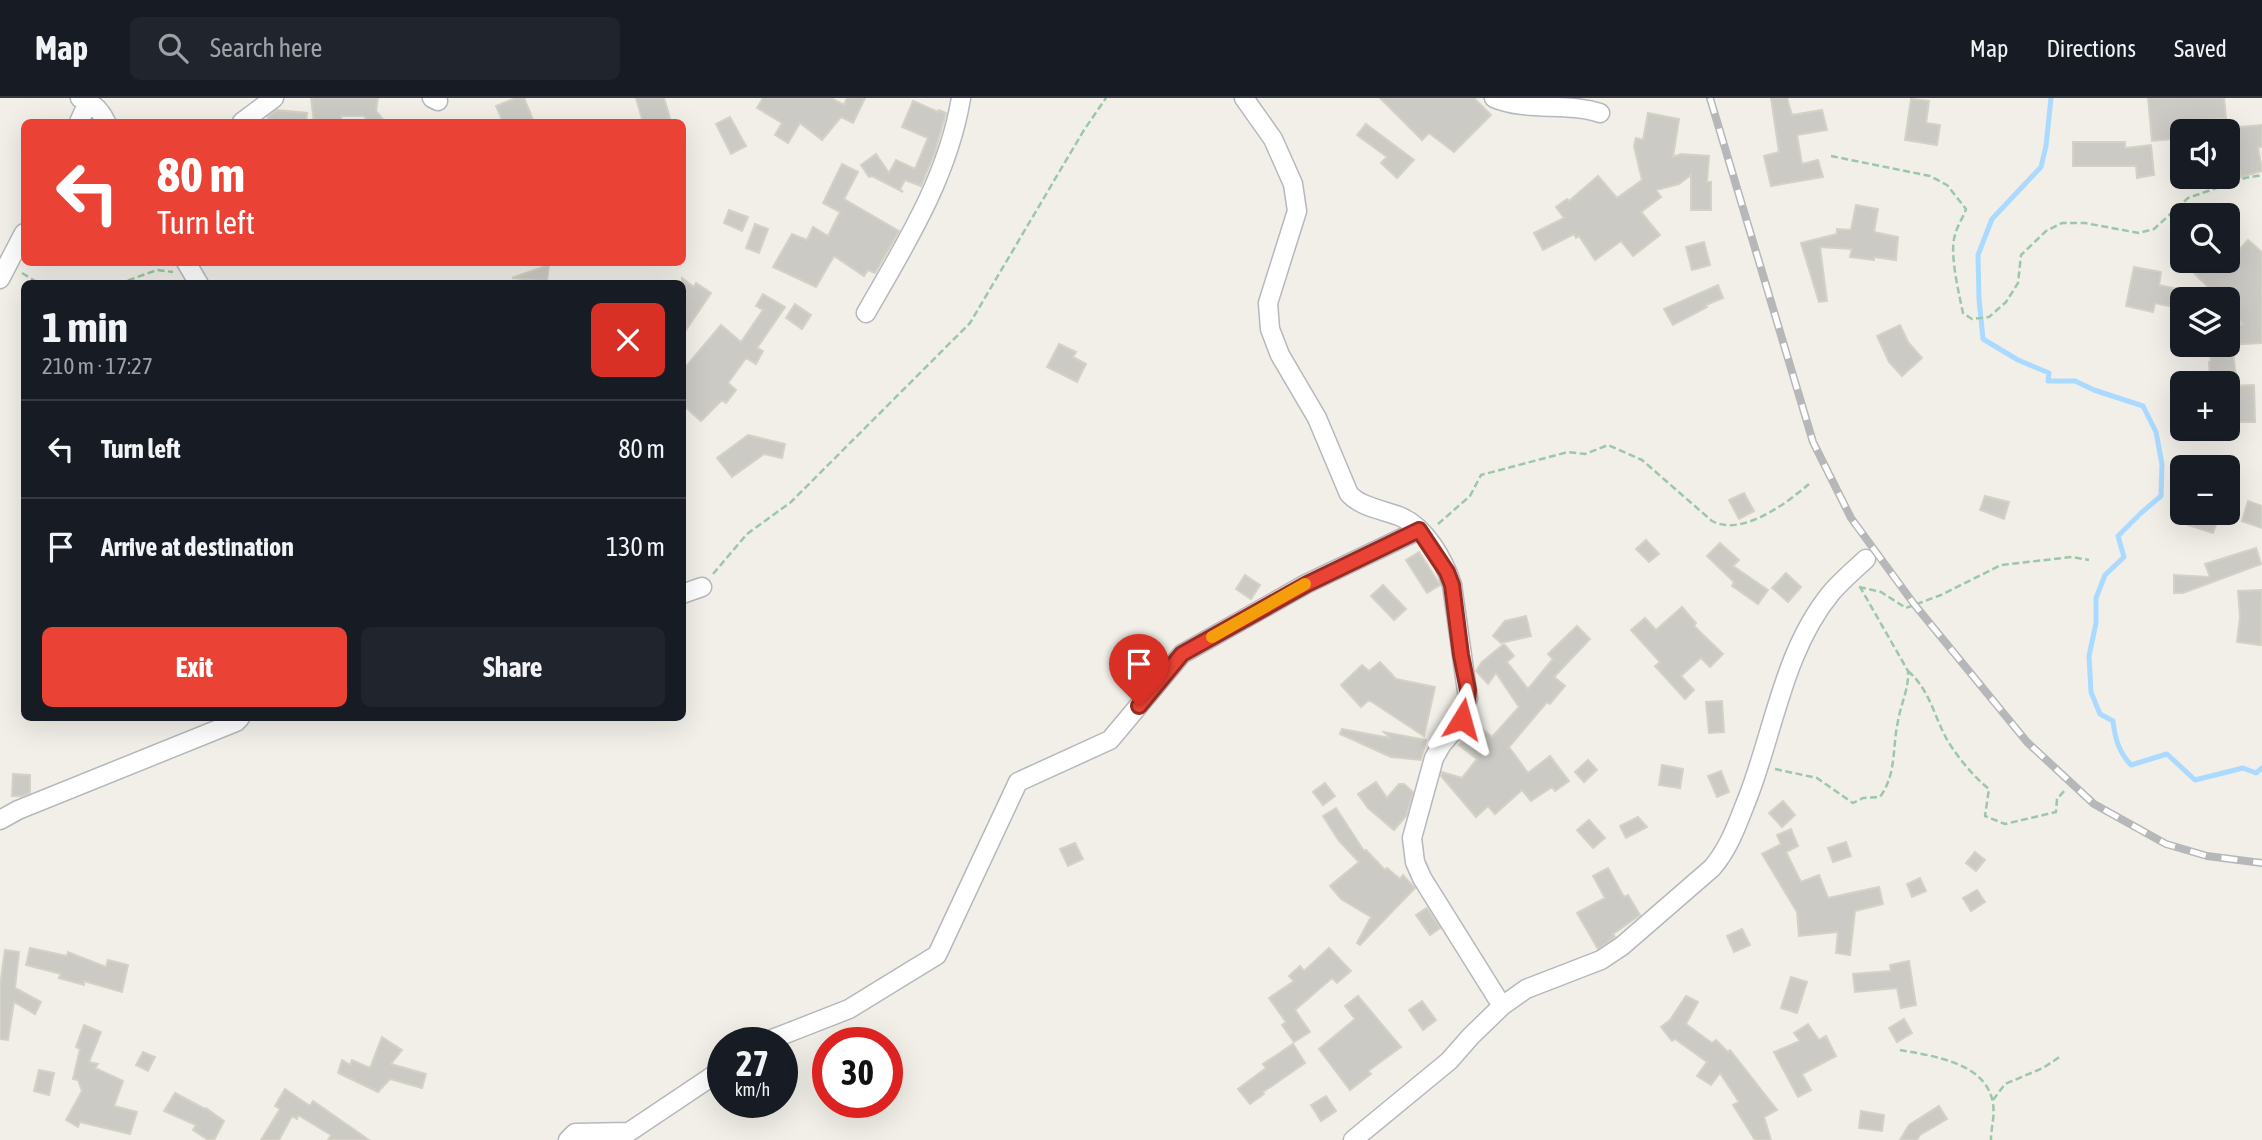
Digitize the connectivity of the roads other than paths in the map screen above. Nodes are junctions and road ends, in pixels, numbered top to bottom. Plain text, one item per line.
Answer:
1 (274, 98) edge
2 (961, 98) edge
3 (1244, 98) edge
4 (1494, 98) edge
5 (86, 99) edge
6 (1600, 113) dead end
7 (80, 119) edge
8 (104, 119) edge
9 (246, 119) edge
10 (21, 239) edge
11 (4, 271) edge
12 (866, 313) dead end
13 (1419, 530) junction
14 (1866, 559) dead end
15 (702, 587) road end
16 (686, 593) edge
17 (237, 721) edge
18 (0, 820) edge
19 (1502, 1006) junction
20 (798, 1029) edge
21 (707, 1080) edge
22 (568, 1140) edge
23 (1353, 1140) edge

1 - 9 street
2 - 12 street
3 - 13 street
4 - 6 street
5 - 7 street
5 - 8 street
10 - 11 street
13 - 19 street
13 - 20 street
14 - 19 street
15 - 16 street
17 - 18 street
19 - 23 street
21 - 22 street

